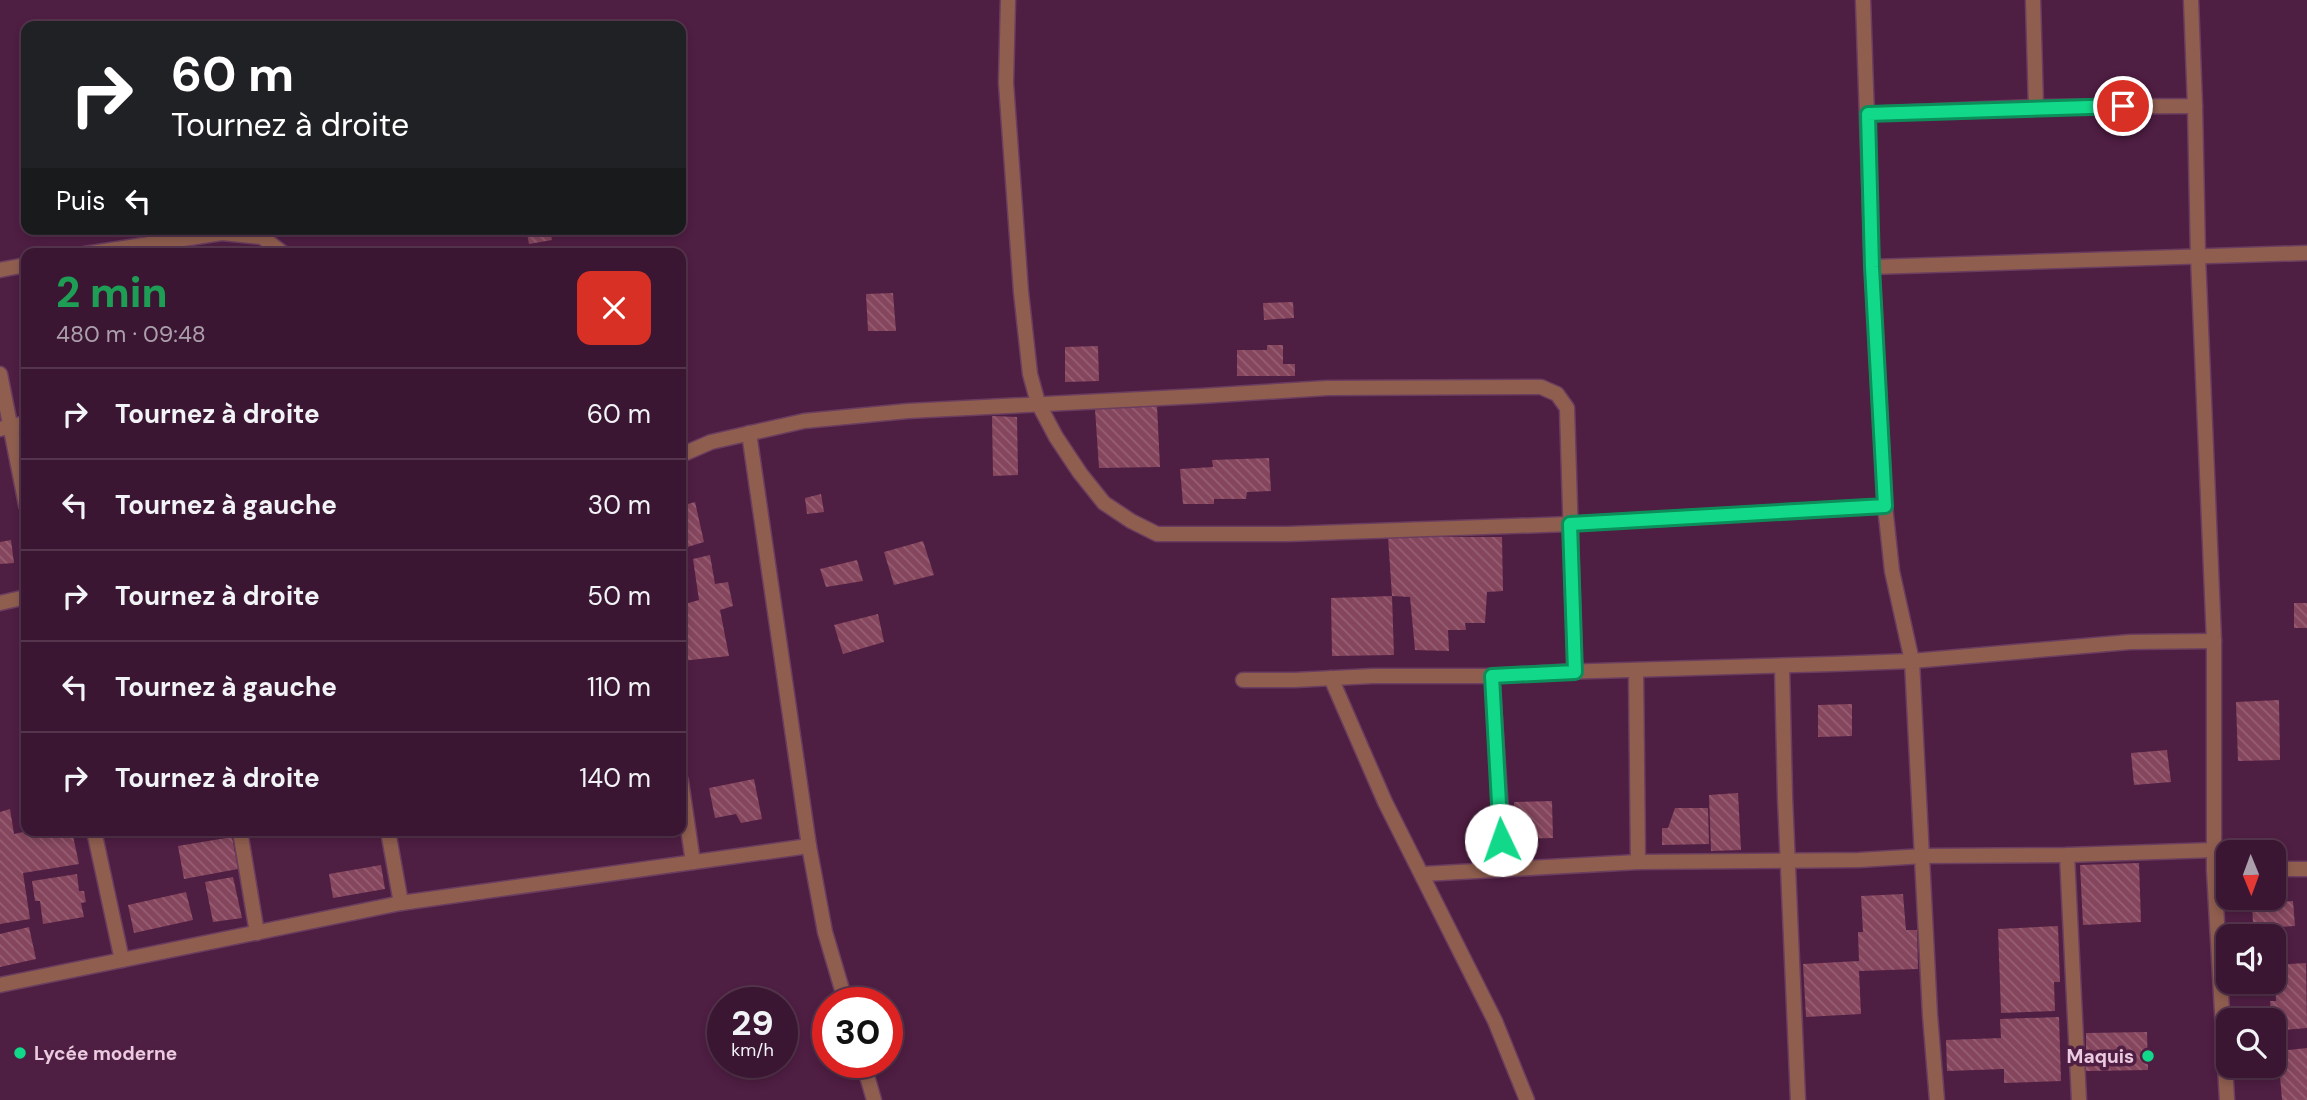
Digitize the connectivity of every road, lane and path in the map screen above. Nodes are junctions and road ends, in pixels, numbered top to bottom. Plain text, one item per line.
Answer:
1 (1008, 0) edge
2 (1863, 0) edge
3 (2033, 0) edge
4 (2191, 0) edge
5 (2195, 106) junction
6 (2036, 107) junction
7 (1868, 114) junction
8 (209, 235) edge
9 (242, 235) edge
10 (124, 248) edge
11 (276, 248) edge
12 (2307, 253) edge
13 (2198, 256) junction
14 (21, 266) edge
15 (1872, 267) junction
16 (0, 270) edge
17 (0, 374) edge
18 (1038, 403) junction
19 (6, 428) edge
20 (749, 433) junction
21 (686, 453) edge
22 (21, 486) edge
23 (1885, 506) junction
24 (1570, 524) junction
25 (21, 598) edge
26 (0, 603) edge
27 (2214, 641) junction
28 (1912, 661) junction
29 (1782, 666) junction
30 (1636, 671) junction
31 (1575, 672) junction
32 (1492, 676) junction
33 (1331, 678) junction
34 (1243, 680) dead end
35 (686, 815) edge
36 (95, 836) edge
37 (241, 836) edge
38 (389, 836) edge
39 (809, 846) junction
40 (2214, 850) junction
41 (2067, 855) junction
42 (2216, 855) edge
43 (1924, 856) junction
44 (1787, 861) junction
45 (693, 862) junction
46 (1638, 862) junction
47 (2286, 869) edge
48 (2307, 869) edge
49 (1505, 870) junction
50 (1423, 874) junction
51 (401, 903) junction
52 (2222, 910) edge
53 (257, 933) junction
54 (122, 960) junction
55 (0, 985) edge
56 (841, 987) edge
57 (868, 1078) edge
58 (874, 1100) edge
59 (1527, 1100) edge
60 (1798, 1100) edge
61 (1937, 1100) edge
62 (2079, 1100) edge
63 (2227, 1100) edge

1 - 18 street
2 - 7 street
3 - 6 street
4 - 5 street
5 - 6 street
5 - 13 street
6 - 7 street
7 - 15 street
8 - 10 street
9 - 11 street
12 - 13 street
13 - 15 street
13 - 27 street
14 - 16 street
15 - 23 street
17 - 19 street
18 - 20 street
18 - 24 street
18 - 24 street
19 - 22 street
20 - 21 street
20 - 39 street
23 - 24 street
23 - 28 street
24 - 31 street
25 - 26 street
27 - 28 street
27 - 40 street
28 - 29 street
28 - 43 street
29 - 30 street
29 - 44 street
30 - 31 street
30 - 46 street
31 - 32 street
32 - 33 street
32 - 49 street
33 - 34 street
33 - 50 street
35 - 45 street
36 - 54 street
37 - 53 street
38 - 51 street
39 - 45 street
39 - 56 street
40 - 41 street
40 - 42 street
41 - 43 street
41 - 62 street
43 - 44 street
43 - 61 street
44 - 46 street
44 - 60 street
45 - 51 street
46 - 49 street
47 - 48 street
49 - 50 street
50 - 59 street
51 - 53 street
52 - 63 street
53 - 54 street
54 - 55 street
57 - 58 street

